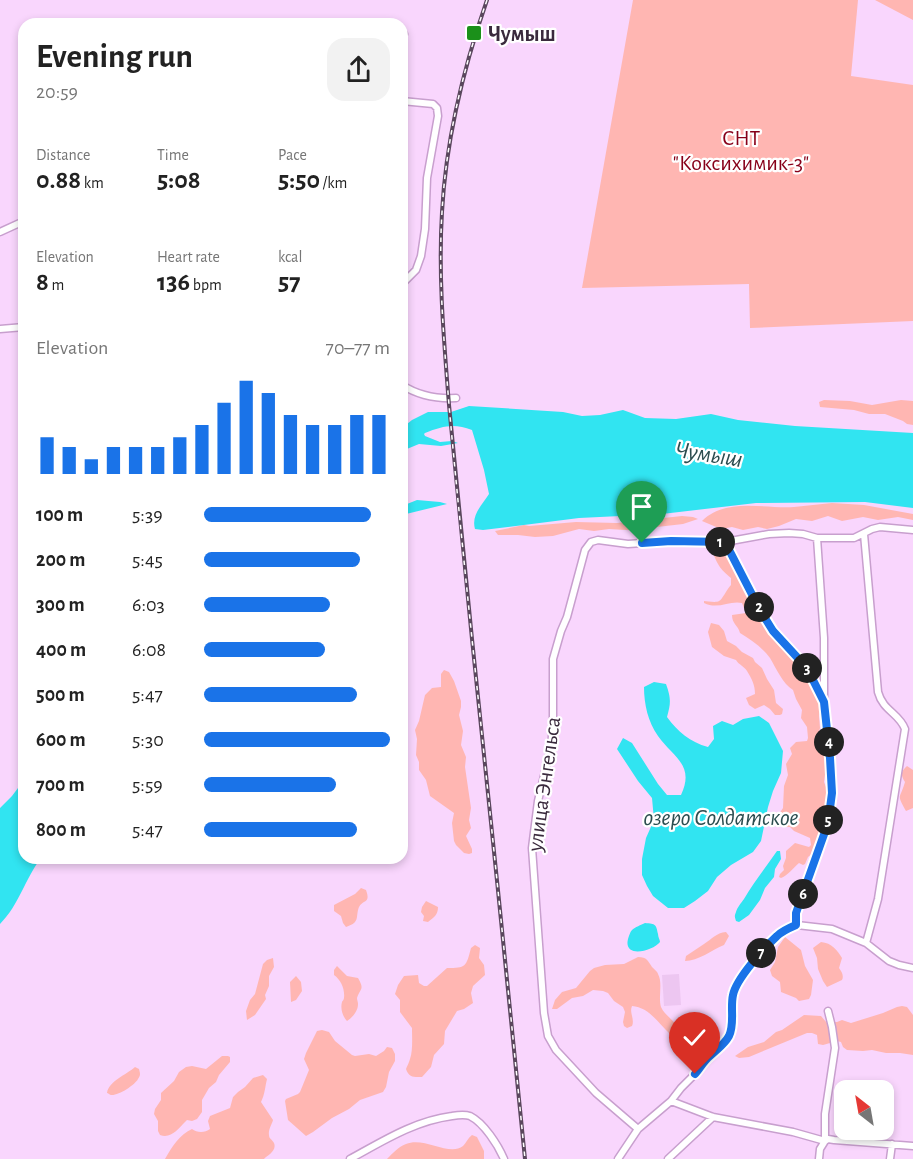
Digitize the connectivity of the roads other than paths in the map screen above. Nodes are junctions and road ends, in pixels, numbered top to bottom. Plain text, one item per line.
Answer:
1 (408, 102) edge
2 (18, 224) edge
3 (0, 232) edge
4 (408, 278) edge
5 (18, 328) edge
6 (0, 329) edge
7 (408, 389) edge
8 (456, 398) dead end
9 (913, 530) edge
10 (864, 534) junction
11 (817, 538) junction
12 (725, 542) junction
13 (824, 702) junction
14 (796, 925) junction
15 (866, 944) junction
16 (913, 968) edge
17 (828, 1011) dead end
18 (671, 1101) junction
19 (713, 1117) junction
20 (639, 1129) junction
21 (825, 1141) junction
22 (892, 1144) junction
23 (913, 1146) edge
24 (350, 1159) edge
25 (504, 1159) edge
26 (618, 1159) edge
27 (668, 1159) edge
28 (819, 1159) edge
29 (890, 1159) edge

1 - 4 street
2 - 3 street
5 - 6 street
7 - 8 street
9 - 10 street, улица Энгельса
10 - 11 street, улица Энгельса
10 - 15 street
11 - 12 street, улица Энгельса
11 - 13 street
12 - 13 street
12 - 20 street, улица Энгельса
13 - 14 street
14 - 15 street
14 - 18 street
15 - 16 street
17 - 21 street
18 - 19 street
18 - 20 street
19 - 21 street
19 - 27 street
20 - 26 street
21 - 22 street
21 - 28 street
22 - 23 street
22 - 29 street
24 - 25 street

